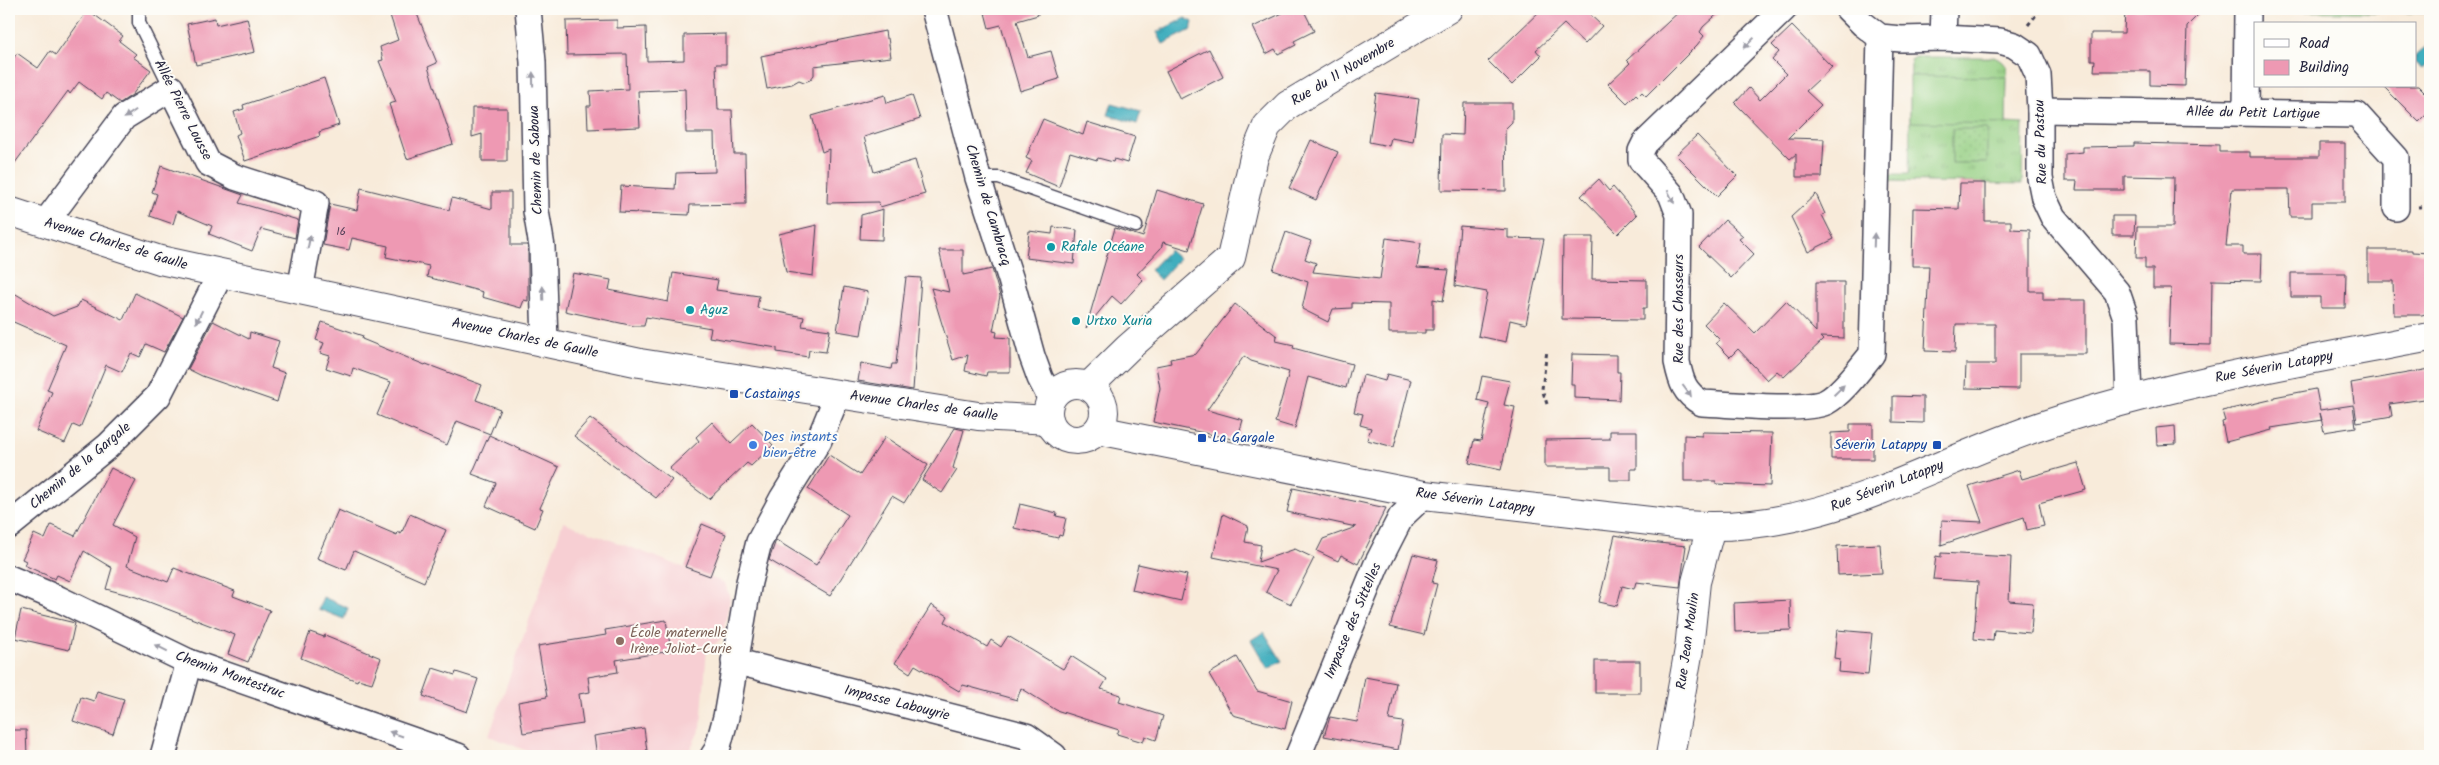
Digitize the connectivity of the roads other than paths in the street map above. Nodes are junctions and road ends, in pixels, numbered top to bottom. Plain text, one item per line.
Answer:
1 (139, 9) edge
2 (528, 9) edge
3 (934, 9) edge
4 (1784, 9) edge
5 (1848, 9) edge
6 (1944, 9) edge
7 (2248, 9) edge
8 (1443, 10) edge
9 (1880, 36) junction
10 (1943, 38) junction
11 (171, 88) junction
12 (2040, 110) junction
13 (2246, 112) junction
14 (978, 178) junction
15 (2396, 208) dead end
16 (9, 211) edge
17 (45, 223) junction
18 (1136, 226) dead end
19 (221, 273) junction
20 (300, 290) junction
21 (2430, 337) edge
22 (545, 342) junction
23 (1088, 386) junction
24 (838, 394) junction
25 (2129, 399) junction
26 (1050, 410) junction
27 (1098, 430) junction
28 (1424, 495) junction
29 (9, 526) edge
30 (1711, 527) junction
31 (9, 578) edge
32 (734, 661) junction
33 (189, 662) junction
34 (164, 756) edge
35 (458, 756) edge
36 (714, 756) edge
37 (1054, 756) edge
38 (1298, 756) edge
39 (1670, 756) edge

1 - 11 lane, Allée Pierre Lousse
22 -> 2 street, Chemin de Saboua
3 - 14 street, Chemin de Cambracq
4 -> 9 street, Rue des Chasseurs
5 - 9 street
6 - 10 street
7 - 13 street
8 - 23 street, Rue du 11 Novembre
9 - 10 street, Rue du Pastou
10 - 12 street, Rue du Pastou
11 -> 17 street
20 -> 11 street, Allée Pierre Lousse
12 - 13 street, Allée du Petit Lartigue
12 - 25 street, Rue du Pastou
13 - 15 street, Allée du Petit Lartigue
14 - 18 lane
14 - 26 street, Chemin de Cambracq
16 - 17 street, Avenue Charles de Gaulle
17 - 19 street, Avenue Charles de Gaulle
19 - 20 street, Avenue Charles de Gaulle
19 -> 29 street, Chemin de la Gargale
20 - 22 street, Avenue Charles de Gaulle
21 - 25 street, Rue Séverin Latappy
22 - 24 street, Avenue Charles de Gaulle
23 - 26 street
23 - 27 street
24 - 26 street, Avenue Charles de Gaulle
24 - 32 street
25 - 30 street, Rue Séverin Latappy
26 - 27 street
27 - 28 street, Rue Séverin Latappy
28 - 30 street, Rue Séverin Latappy
28 - 38 street, Impasse des Sittelles
30 - 39 street, Rue Jean Moulin
33 -> 31 street, Chemin Montestruc
32 - 36 street
32 - 37 street, Impasse Labouyrie
33 - 34 street
35 -> 33 street, Chemin Montestruc

